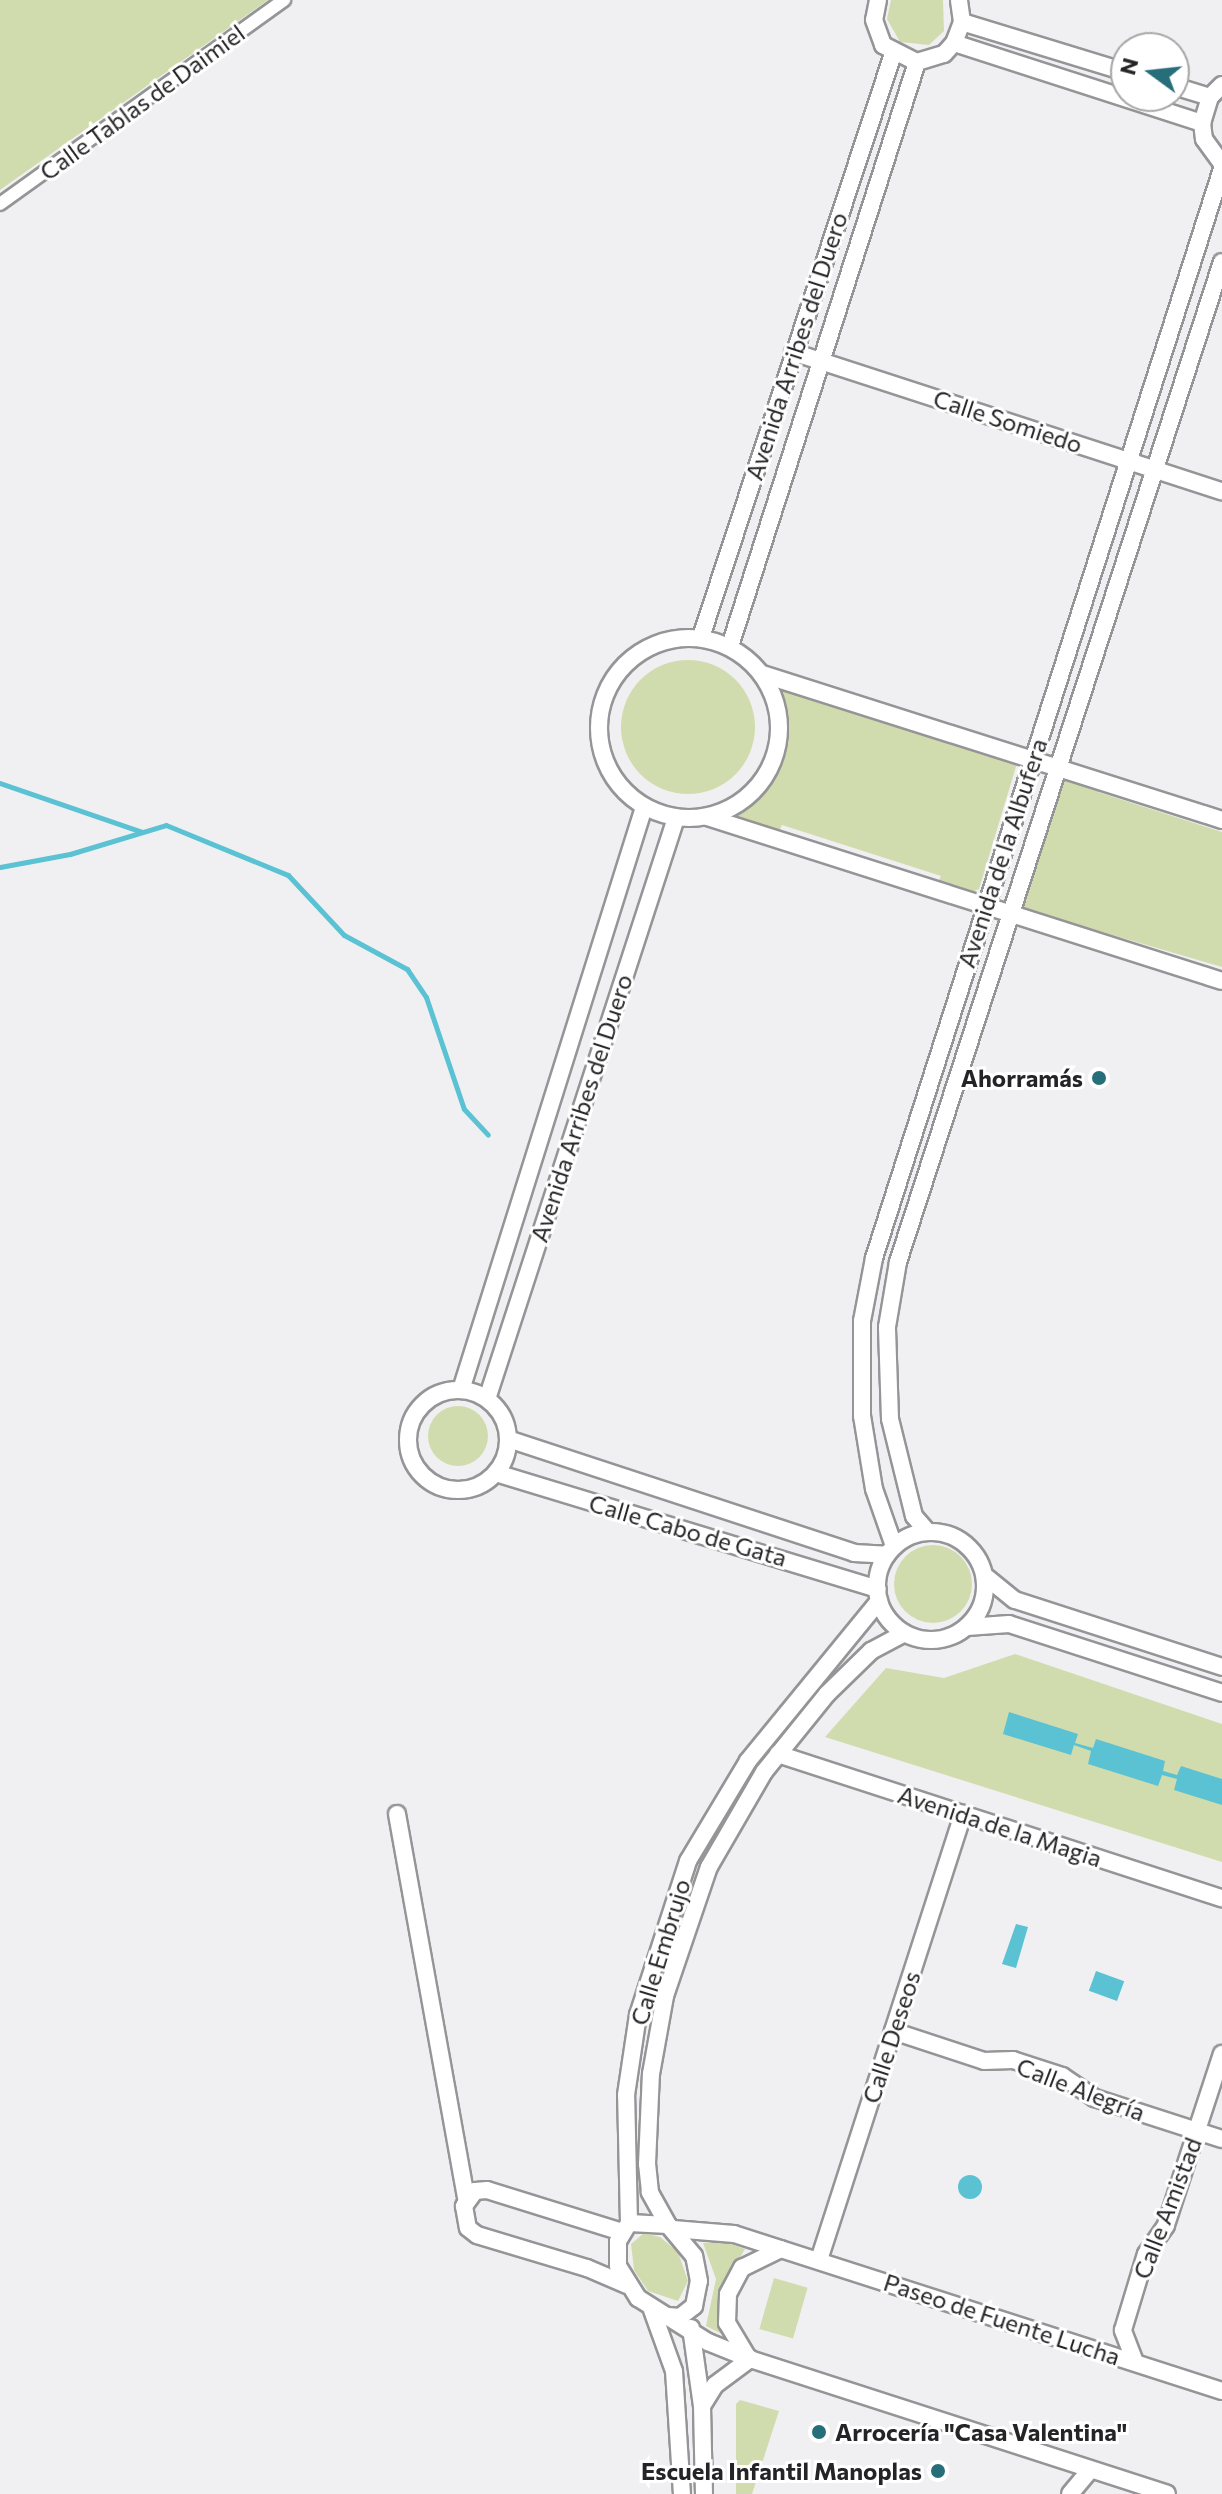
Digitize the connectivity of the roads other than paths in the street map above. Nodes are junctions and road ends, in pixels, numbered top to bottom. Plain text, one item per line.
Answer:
1 (284, 0) edge
2 (878, 0) edge
3 (959, 0) edge
4 (962, 22) junction
5 (954, 43) junction
6 (893, 54) junction
7 (917, 62) junction
8 (1110, 67) edge
9 (1190, 88) edge
10 (1216, 91) edge
11 (1202, 123) junction
12 (1222, 167) edge
13 (0, 204) edge
14 (1222, 262) edge
15 (793, 352) junction
16 (820, 361) junction
17 (1128, 461) junction
18 (1154, 469) junction
19 (1222, 491) edge
20 (701, 637) junction
21 (730, 646) junction
22 (762, 674) junction
23 (1033, 759) junction
24 (1057, 767) junction
25 (644, 807) junction
26 (707, 817) junction
27 (676, 818) junction
28 (1222, 820) edge
29 (985, 906) junction
30 (1011, 914) junction
31 (1222, 981) edge
32 (461, 1390) junction
33 (487, 1399) junction
34 (508, 1439) junction
35 (496, 1473) junction
36 (927, 1531) junction
37 (890, 1551) junction
38 (985, 1576) junction
39 (878, 1595) junction
40 (967, 1627) junction
41 (905, 1633) junction
42 (1222, 1667) edge
43 (1222, 1693) edge
44 (778, 1754) junction
45 (397, 1814) dead end
46 (963, 1814) junction
47 (1222, 1898) edge
48 (893, 2031) junction
49 (1222, 2054) edge
50 (1197, 2131) junction
51 (1222, 2139) edge
52 (466, 2199) junction
53 (670, 2227) junction
54 (626, 2228) junction
55 (781, 2249) junction
56 (819, 2260) junction
57 (627, 2285) junction
58 (660, 2313) junction
59 (688, 2314) junction
60 (691, 2333) junction
61 (750, 2359) junction
62 (1135, 2362) junction
63 (1222, 2391) edge
64 (702, 2406) junction
65 (1090, 2470) junction
66 (682, 2494) edge
67 (704, 2494) edge
68 (1070, 2494) edge
69 (1167, 2494) edge

1 - 13 street, Calle Tablas de Daimiel
2 - 6 street
3 - 4 street
4 - 5 street
4 - 8 street
5 - 7 street
5 - 11 street
6 - 7 street
6 - 15 street, Avenida Arribes del Duero
7 - 16 street, Avenida Arribes del Duero
9 - 10 street
10 - 11 street
11 - 12 street
12 - 17 street, Avenida de la Albufera
14 - 18 street, Avenida de la Albufera
15 - 16 street, Calle Somiedo
15 - 20 street, Avenida Arribes del Duero
16 - 17 street, Calle Somiedo
16 - 21 street, Avenida Arribes del Duero
17 - 18 street, Calle Somiedo
17 - 23 street, Avenida de la Albufera
18 - 19 street, Calle Somiedo
18 - 24 street, Avenida de la Albufera
20 - 21 street
20 - 25 street
21 - 22 street
22 - 23 street
22 - 26 street
23 - 24 street
23 - 29 street, Avenida de la Albufera
24 - 28 street
24 - 30 street, Avenida de la Albufera
25 - 27 street
25 - 32 street, Avenida Arribes del Duero
26 - 27 street
26 - 29 street
27 - 33 street, Avenida Arribes del Duero
29 - 30 street
29 - 37 street, Avenida de la Albufera
30 - 31 street
30 - 36 street, Avenida de la Albufera
32 - 33 street
32 - 35 street
33 - 34 street
34 - 35 street
34 - 37 street, Calle Cabo de Gata
35 - 39 street, Calle Cabo de Gata
36 - 37 street
36 - 38 street
37 - 39 street
38 - 40 street
38 - 42 street
39 - 41 street
39 - 54 street, Calle Embrujo
40 - 41 street
40 - 43 street
41 - 44 street, Calle Embrujo
44 - 46 street, Avenida de la Magia
44 - 53 street, Calle Embrujo
45 - 52 street
46 - 47 street, Avenida de la Magia
46 - 48 street, Calle Deseos
48 - 50 street, Calle Alegría
48 - 56 street, Calle Deseos
49 - 50 street, Calle Amistad
50 - 51 street, Calle Alegría
50 - 62 street, Calle Amistad
52 - 54 street
52 - 57 street
53 - 54 street
53 - 55 street, Paseo de Fuente Lucha
53 - 59 street
54 - 57 street
55 - 56 street, Paseo de Fuente Lucha
55 - 61 street
56 - 62 street, Paseo de Fuente Lucha
57 - 58 street
58 - 59 street
58 - 60 street
58 - 66 street
59 - 60 street
60 - 61 street
60 - 64 street
61 - 64 street
61 - 65 street
62 - 63 street, Paseo de Fuente Lucha
64 - 67 street
65 - 68 street
65 - 69 street

